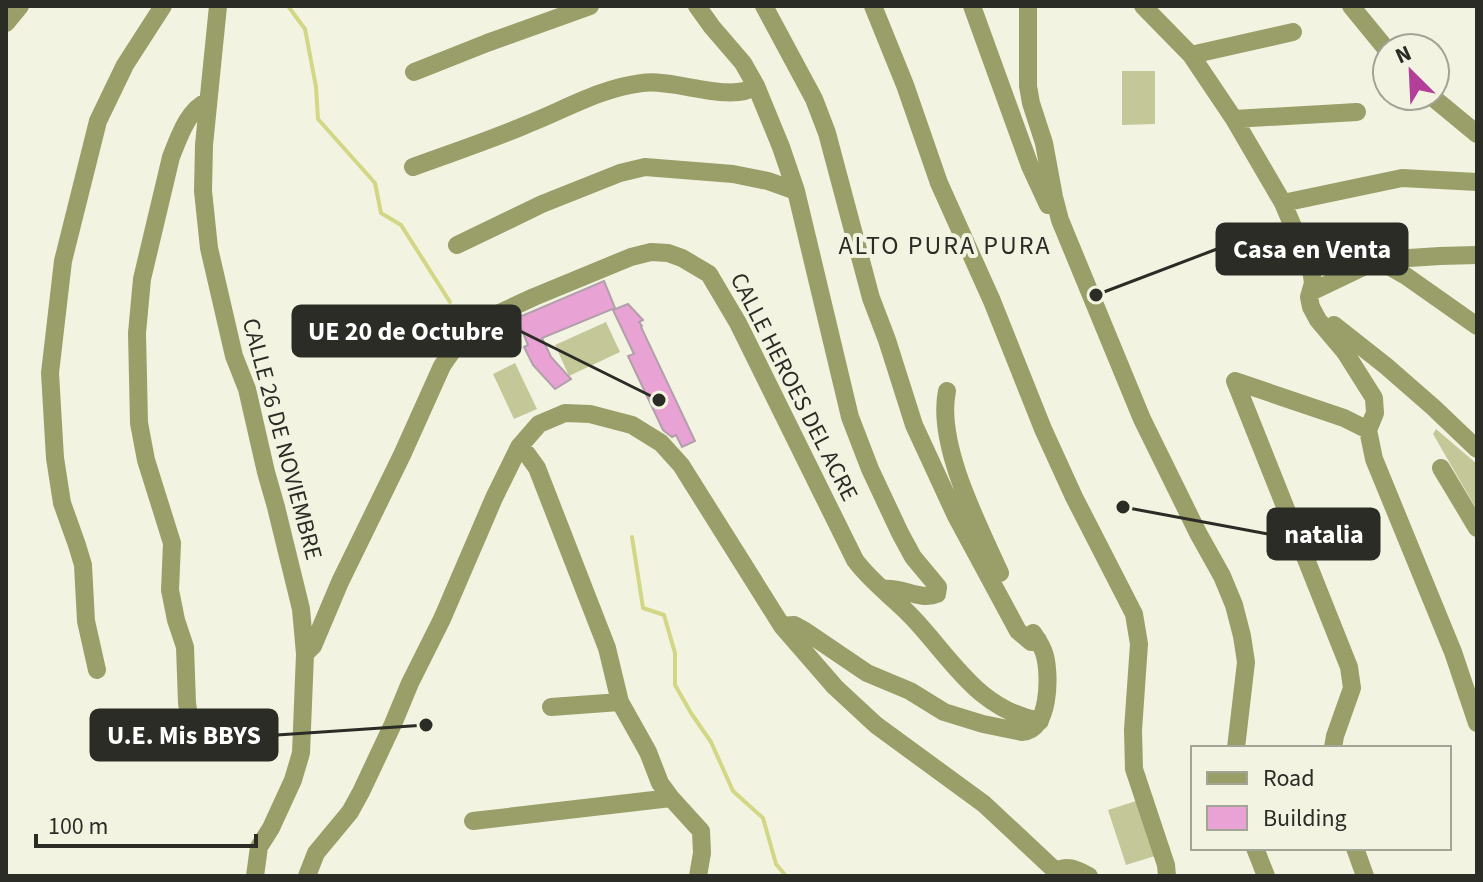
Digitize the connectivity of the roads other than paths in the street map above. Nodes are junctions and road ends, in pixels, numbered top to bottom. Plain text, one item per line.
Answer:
1 (20, 6) edge
2 (163, 6) edge
3 (218, 6) edge
4 (590, 6) edge
5 (697, 6) edge
6 (764, 6) edge
7 (873, 6) edge
8 (972, 6) edge
9 (1028, 6) edge
10 (1143, 6) edge
11 (1351, 6) edge
12 (6, 23) edge
13 (1293, 32) dead end
14 (1372, 32) edge
15 (1191, 55) junction
16 (414, 72) dead end
17 (756, 86) junction
18 (208, 101) junction
19 (1451, 111) edge
20 (1357, 112) dead end
21 (1234, 119) junction
22 (1475, 129) edge
23 (413, 167) dead end
24 (1477, 182) edge
25 (796, 191) junction
26 (1283, 203) junction
27 (1060, 220) junction
28 (457, 245) dead end
29 (1477, 255) edge
30 (1378, 260) junction
31 (1310, 294) junction
32 (1477, 326) edge
33 (947, 391) dead end
34 (1368, 430) junction
35 (519, 447) junction
36 (1477, 449) edge
37 (1441, 468) dead end
38 (1477, 528) edge
39 (884, 589) junction
40 (782, 626) junction
41 (1038, 640) junction
42 (305, 654) junction
43 (97, 670) dead end
44 (620, 702) junction
45 (551, 707) dead end
46 (1040, 721) junction
47 (1477, 723) edge
48 (1236, 746) edge
49 (1333, 746) edge
50 (191, 750) dead end
51 (671, 798) junction
52 (473, 821) dead end
53 (1256, 850) edge
54 (1356, 850) edge
55 (1058, 874) edge
56 (255, 876) edge
57 (307, 876) edge
58 (698, 876) edge
59 (1089, 876) edge
60 (1167, 876) edge
61 (1266, 876) edge
62 (1365, 876) edge

1 - 12 street
2 - 43 street
3 - 18 street, CALLE 26 DE NOVIEMBRE
4 - 16 street
5 - 17 street
6 - 41 street
7 - 60 street
8 - 27 street
9 - 27 street
10 - 15 street
11 - 14 street
13 - 15 street
15 - 21 street
17 - 23 street
17 - 25 street
18 - 42 street, CALLE 26 DE NOVIEMBRE
18 - 50 street
19 - 22 street
20 - 21 street
21 - 26 street
24 - 26 street
25 - 28 street
25 - 39 street
26 - 31 street
27 - 48 street
29 - 30 street
30 - 31 street
30 - 32 street
31 - 34 street
31 - 36 street
33 - 41 street
34 - 47 street
34 - 49 street
35 - 40 street
35 - 44 street
35 - 57 street
37 - 38 street
39 - 42 street, CALLE HEROES DEL ACRE
39 - 46 street, CALLE HEROES DEL ACRE
40 - 46 street
40 - 55 street
41 - 46 street
42 - 56 street, CALLE 26 DE NOVIEMBRE
44 - 45 street
44 - 51 street
51 - 52 street
51 - 58 street
53 - 61 street
54 - 62 street
55 - 59 street

